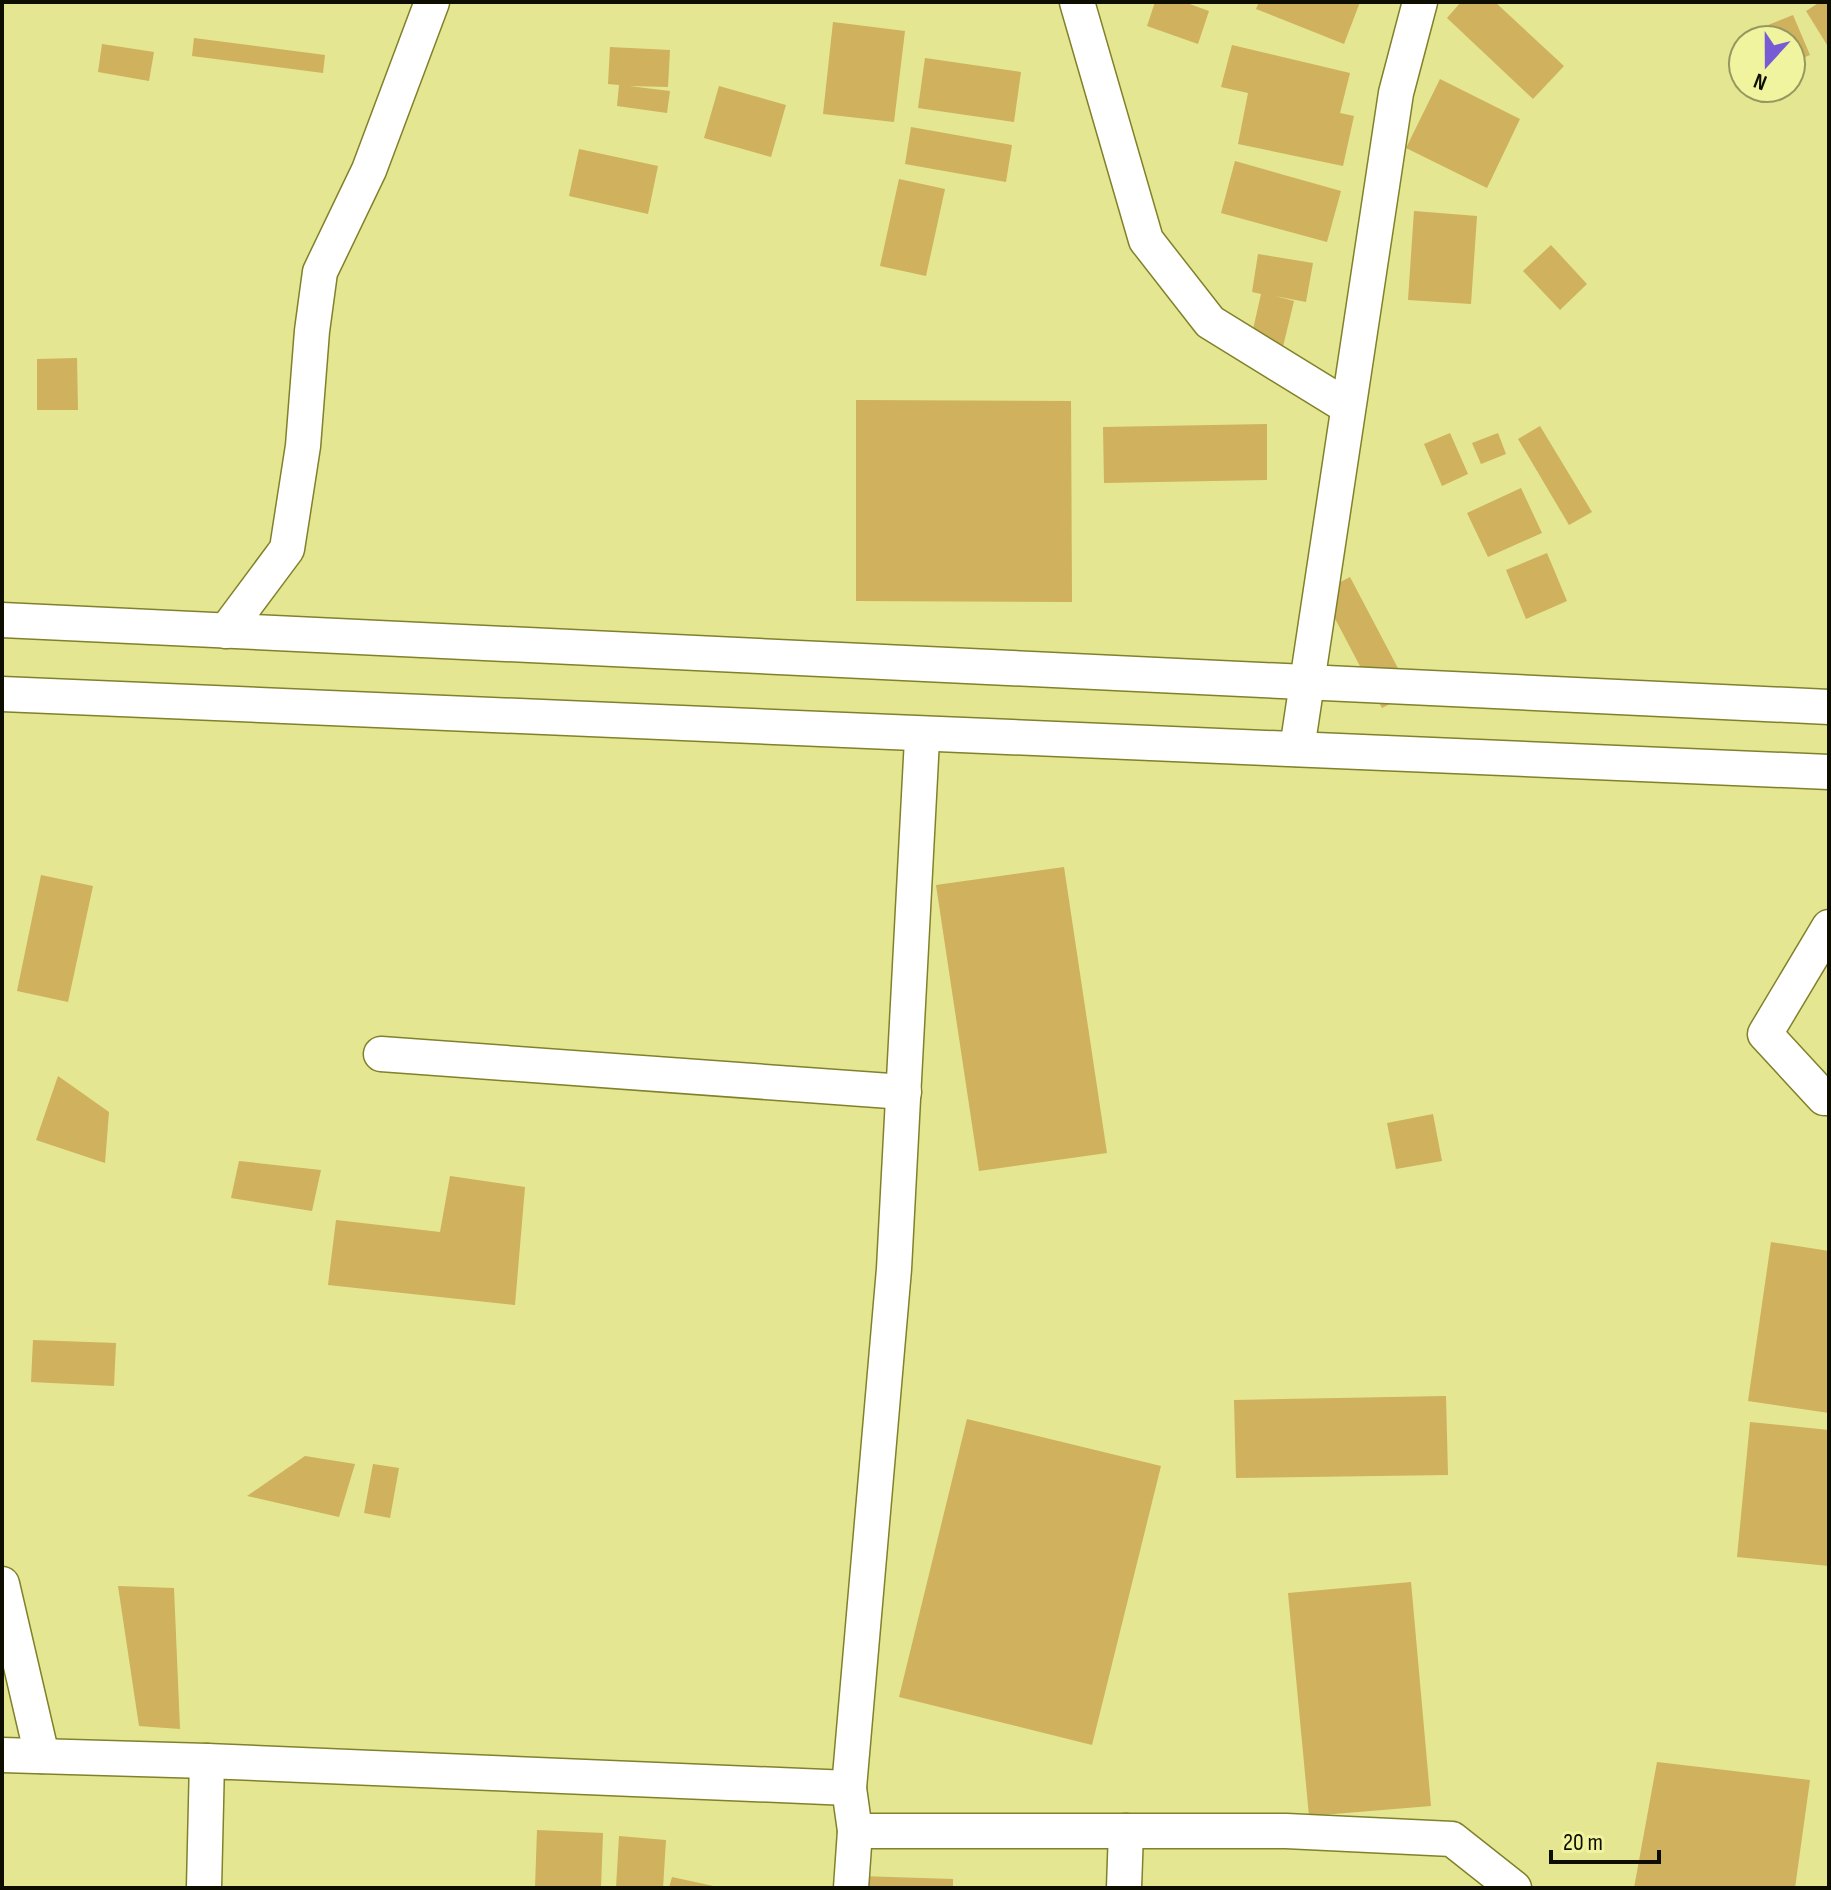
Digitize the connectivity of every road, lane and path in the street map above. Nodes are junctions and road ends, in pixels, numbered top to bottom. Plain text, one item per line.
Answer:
1 (432, 2) edge
2 (1077, 2) edge
3 (1420, 2) edge
4 (1348, 407) junction
5 (2, 620) edge
6 (226, 631) junction
7 (1306, 682) junction
8 (2, 694) edge
9 (1829, 707) edge
10 (924, 734) junction
11 (1297, 749) junction
12 (1829, 772) edge
13 (1829, 927) edge
14 (381, 1054) dead end
15 (904, 1092) junction
16 (1829, 1098) edge
17 (2, 1584) edge
18 (2, 1755) edge
19 (42, 1756) junction
20 (207, 1761) junction
21 (849, 1788) junction
22 (855, 1831) junction
23 (1126, 1831) junction
24 (204, 1888) edge
25 (851, 1888) edge
26 (1124, 1888) edge
27 (1514, 1888) edge

1 - 6 street
2 - 4 street
3 - 4 street
4 - 7 street
5 - 6 street
6 - 7 street
7 - 9 street
7 - 11 street
8 - 10 street
10 - 11 street
10 - 15 street
11 - 12 street
13 - 16 street
14 - 15 street
15 - 21 street
17 - 19 street
18 - 19 street
19 - 20 street
20 - 21 street
20 - 24 street
21 - 22 street
22 - 23 street
22 - 25 street
23 - 26 street
23 - 27 street

